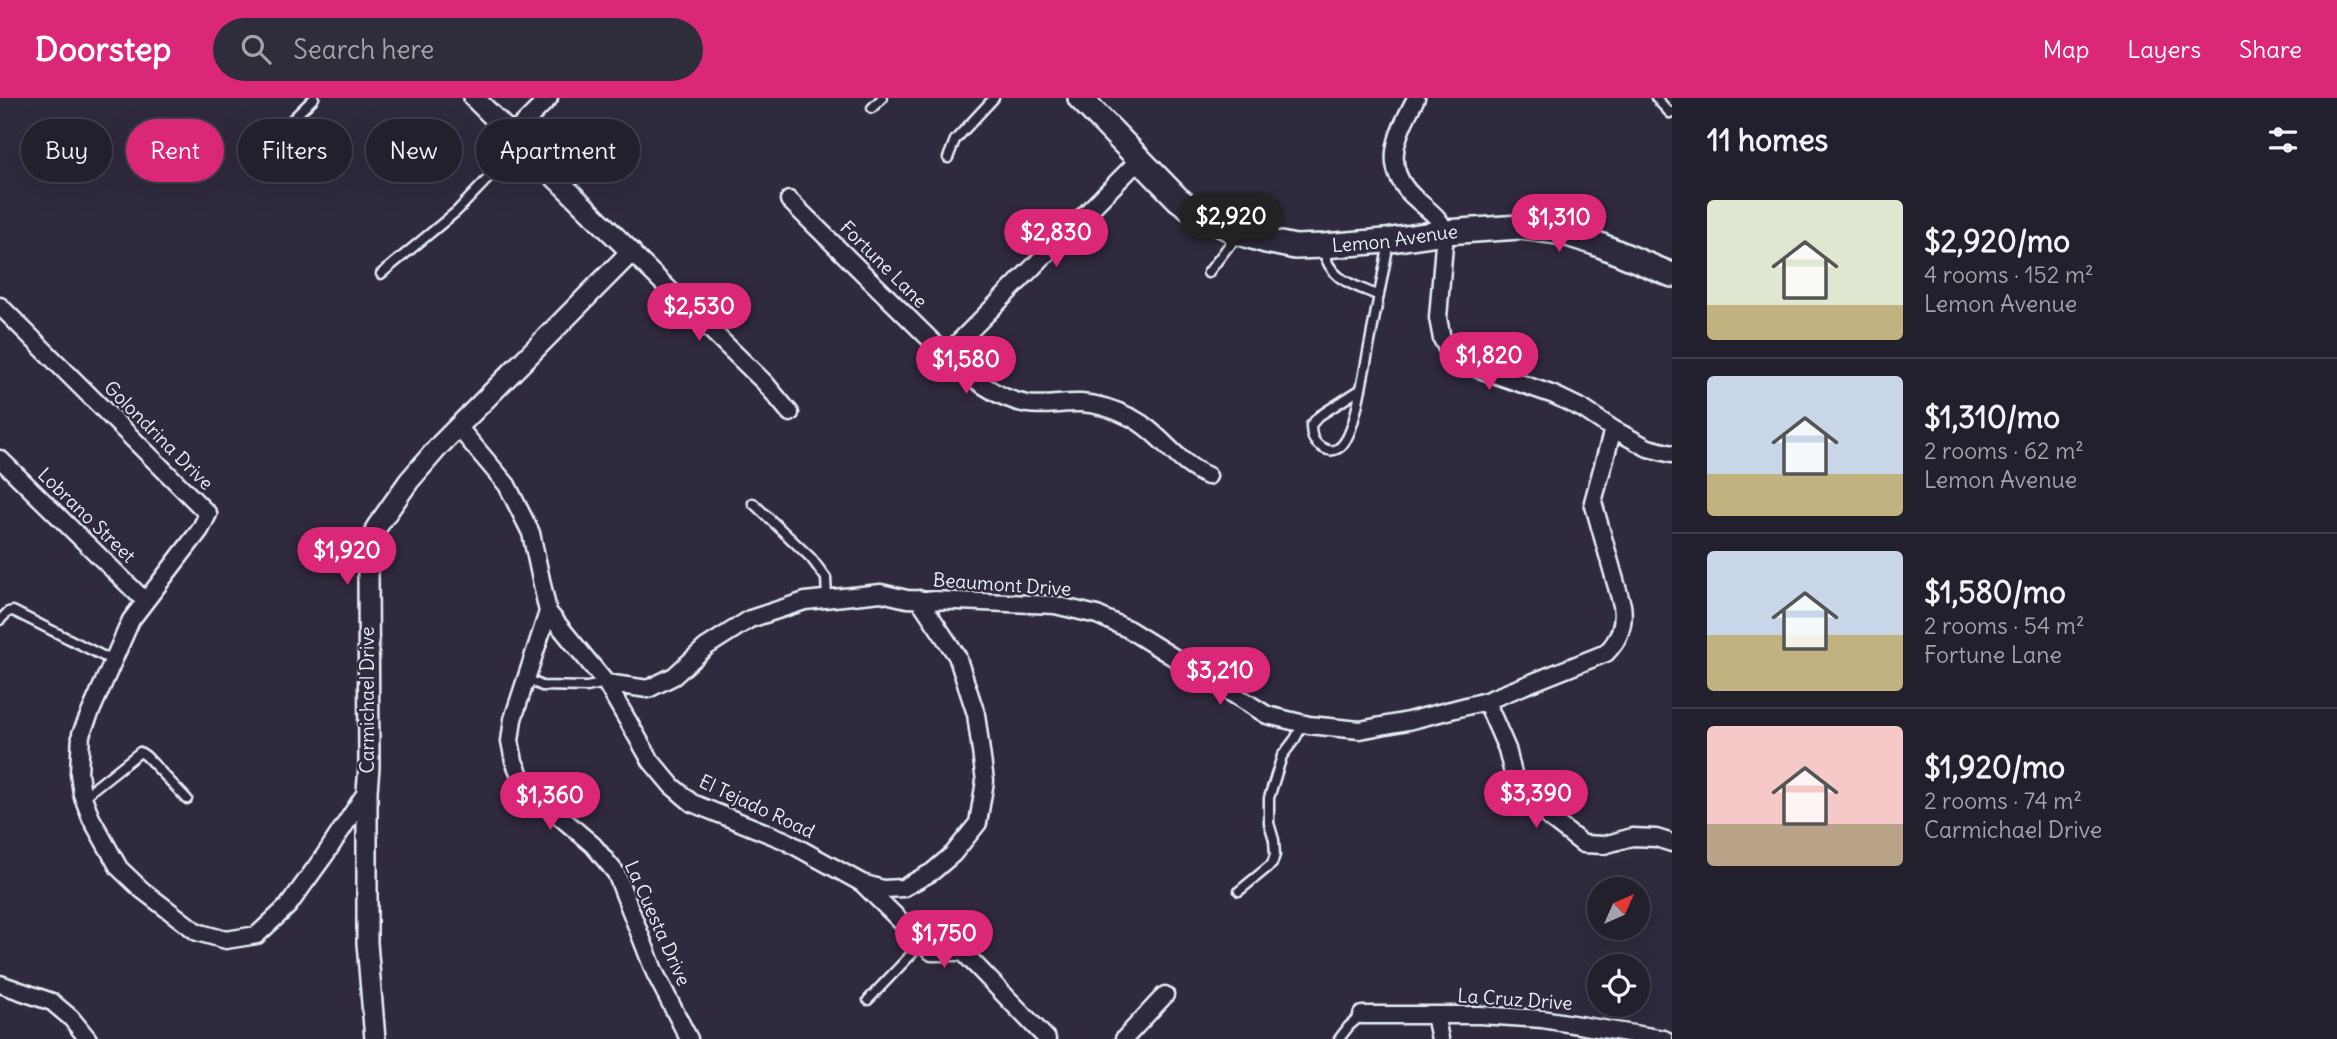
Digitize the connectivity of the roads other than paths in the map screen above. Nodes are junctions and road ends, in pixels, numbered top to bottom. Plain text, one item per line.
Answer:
1 (314, 98) edge
2 (474, 98) edge
3 (549, 98) edge
4 (882, 98) edge
5 (994, 98) edge
6 (1080, 98) edge
7 (1416, 98) edge
8 (1656, 98) edge
9 (872, 108) dead end
10 (1672, 112) edge
11 (293, 119) edge
12 (495, 119) edge
13 (532, 119) edge
14 (948, 158) dead end
15 (1140, 159) junction
16 (482, 182) edge
17 (559, 182) edge
18 (789, 200) dead end
19 (1445, 232) junction
20 (1239, 233) junction
21 (1385, 241) junction
22 (1323, 246) junction
23 (631, 252) junction
24 (1208, 273) dead end
25 (381, 274) dead end
26 (1672, 275) edge
27 (1379, 296) junction
28 (0, 306) edge
29 (946, 355) junction
30 (1361, 389) junction
31 (790, 413) dead end
32 (459, 428) junction
33 (1613, 429) junction
34 (1672, 454) edge
35 (0, 459) edge
36 (1208, 476) dead end
37 (753, 503) dead end
38 (827, 598) junction
39 (919, 599) junction
40 (145, 601) junction
41 (548, 612) junction
42 (0, 620) edge
43 (113, 660) junction
44 (525, 678) junction
45 (606, 683) junction
46 (1486, 701) junction
47 (1303, 724) junction
48 (367, 790) junction
49 (83, 797) junction
50 (187, 799) dead end
51 (1672, 843) edge
52 (862, 883) junction
53 (1239, 891) dead end
54 (923, 943) junction
55 (0, 984) edge
56 (1165, 995) dead end
57 (868, 1000) dead end
58 (1362, 1015) joint
59 (1435, 1015) junction
60 (88, 1039) edge
61 (374, 1039) edge
62 (689, 1039) edge
63 (1047, 1039) edge
64 (1124, 1039) edge
65 (1339, 1039) edge
66 (1440, 1039) edge
67 (1664, 1039) edge

1 - 11 lane
2 - 12 street
3 - 13 street
4 - 9 lane
5 - 14 lane
6 - 15 main road, Lemon Avenue
7 - 19 street
8 - 10 lane
15 - 20 main road, Lemon Avenue
15 - 29 street
16 - 25 lane
17 - 23 street
18 - 29 street, Fortune Lane
19 - 21 main road, Lemon Avenue
19 - 26 main road, Lemon Avenue
19 - 33 street
20 - 22 main road, Lemon Avenue
20 - 24 lane
21 - 22 main road, Lemon Avenue
21 - 27 lane
22 - 27 lane
23 - 31 street
23 - 32 street, Carmichael Drive
27 - 30 lane
28 - 40 street, Golondrina Drive
29 - 36 street, Fortune Lane
30 - 30 lane
32 - 41 street, El Tejado Road
32 - 48 street, Carmichael Drive
33 - 34 street
33 - 46 street, Beaumont Drive
35 - 40 street, Lobrano Street
37 - 38 lane
38 - 39 street, Beaumont Drive
38 - 45 street, Beaumont Drive
39 - 47 street, Beaumont Drive
39 - 52 street, El Tejado Road
40 - 43 street, Golondrina Drive
41 - 44 street, La Cuesta Drive
41 - 45 street, El Tejado Road
42 - 43 lane
43 - 49 street, Golondrina Drive
44 - 45 lane
44 - 62 street, La Cuesta Drive
45 - 52 street, El Tejado Road
46 - 47 street, Beaumont Drive
46 - 51 street
47 - 53 lane
48 - 49 street, Golondrina Drive
48 - 61 street, Carmichael Drive
49 - 50 lane
52 - 54 street
54 - 57 lane
54 - 63 street
55 - 60 street
56 - 64 street
58 - 59 street, La Cruz Drive
58 - 65 lane
59 - 66 street
59 - 67 street, La Cruz Drive

